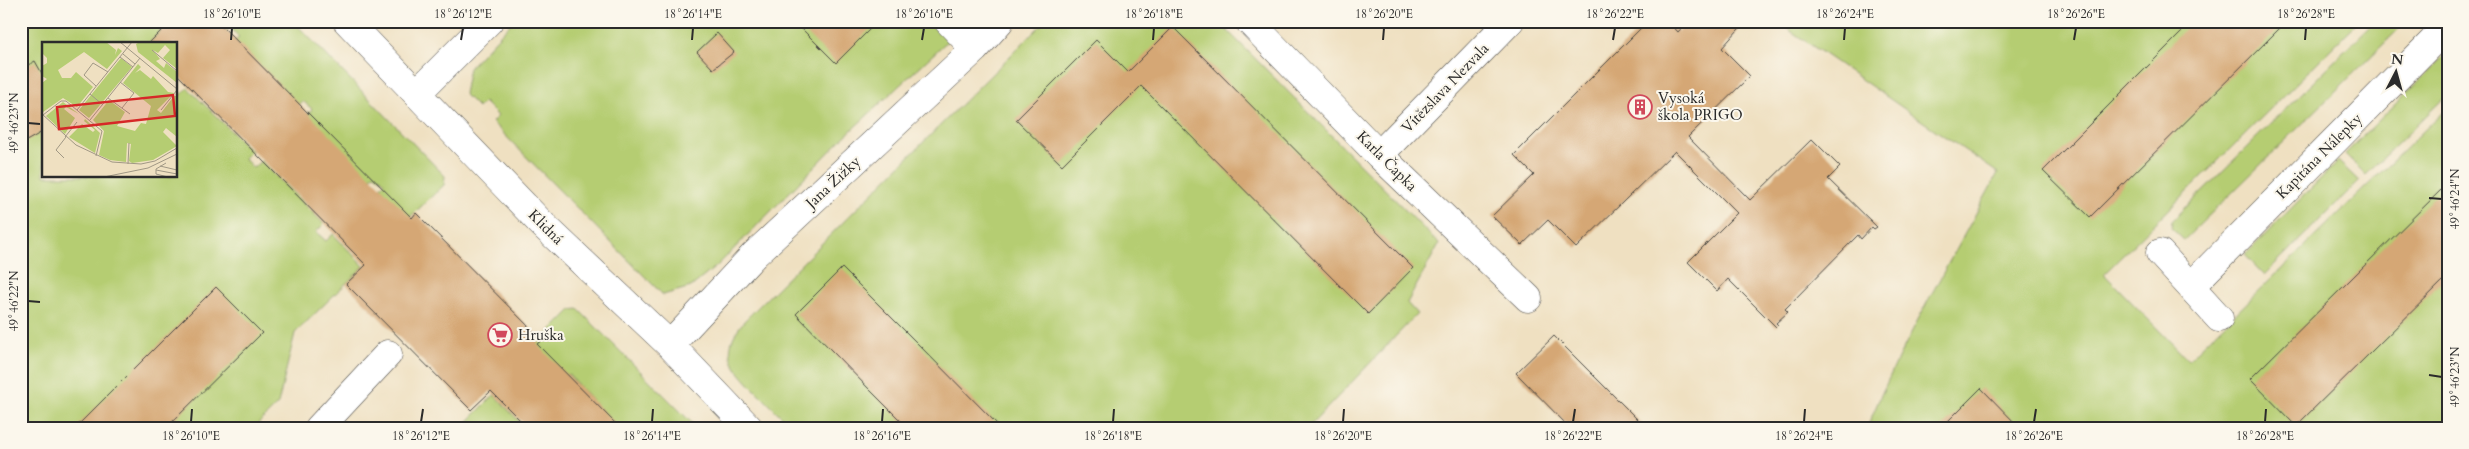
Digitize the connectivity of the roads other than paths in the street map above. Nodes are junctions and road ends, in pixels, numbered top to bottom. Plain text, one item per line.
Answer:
1 (347, 21) edge
2 (489, 21) edge
3 (948, 21) edge
4 (1000, 21) edge
5 (1249, 21) edge
6 (1510, 21) edge
7 (2448, 26) edge
8 (975, 49) junction
9 (417, 92) junction
10 (1379, 155) junction
11 (2160, 253) dead end
12 (2191, 286) junction
13 (1528, 298) dead end
14 (2220, 318) dead end
15 (670, 344) junction
16 (388, 354) dead end
17 (319, 428) edge
18 (749, 428) edge

1 - 9 street, Klidná
2 - 9 street
3 - 8 street
4 - 8 street, Jana Žižky
5 - 10 street, Karla Čapka
6 - 10 street, Vítězslava Nezvala
7 - 12 street, Kapitána Nálepky
8 - 15 street, Jana Žižky
9 - 15 street, Klidná
10 - 13 street, Karla Čapka
11 - 12 street
12 - 14 street
15 - 18 street, Klidná
16 - 17 street

